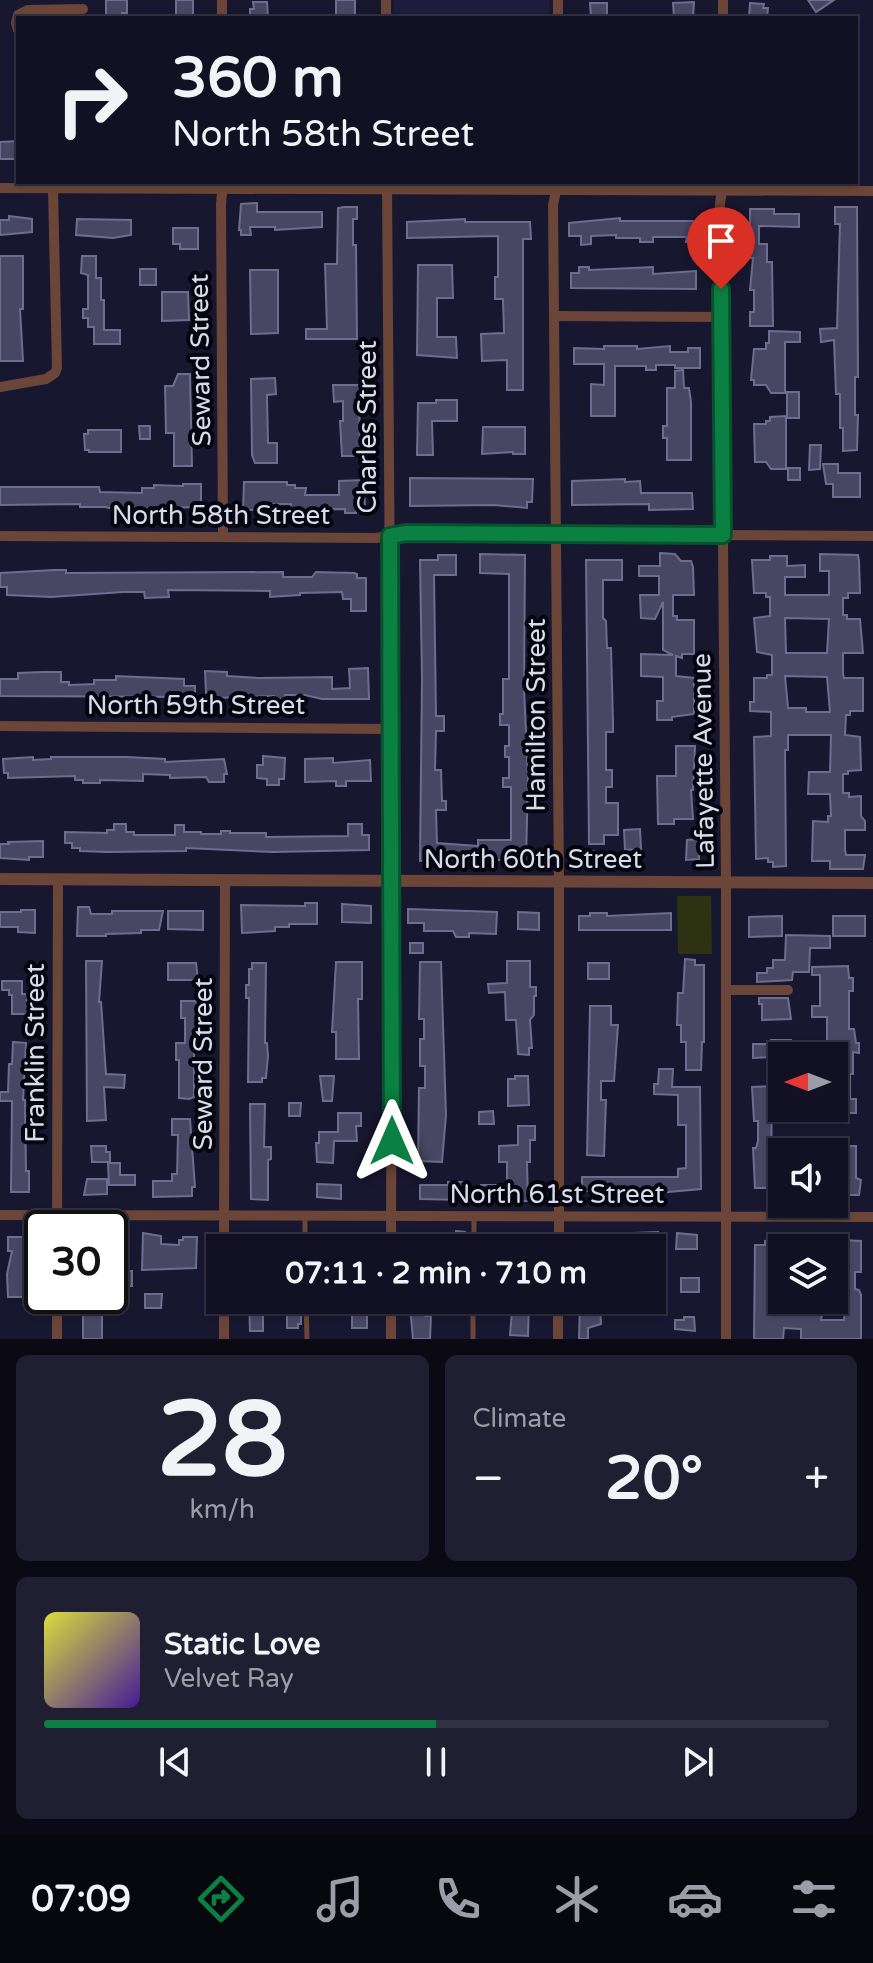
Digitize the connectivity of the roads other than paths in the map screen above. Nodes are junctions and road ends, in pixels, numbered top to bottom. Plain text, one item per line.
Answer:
1 (83, 9) edge
2 (18, 16) edge
3 (84, 185) edge
4 (222, 186) edge
5 (387, 186) edge
6 (557, 186) edge
7 (723, 186) edge
8 (0, 188) edge
9 (53, 189) junction
10 (873, 191) edge
11 (555, 316) junction
12 (721, 317) junction
13 (0, 387) edge
14 (557, 535) junction
15 (723, 535) junction
16 (0, 536) edge
17 (390, 536) junction
18 (873, 536) edge
19 (223, 537) junction
20 (0, 726) edge
21 (391, 729) junction
22 (0, 879) edge
23 (58, 879) junction
24 (225, 880) junction
25 (392, 881) junction
26 (559, 882) junction
27 (726, 883) junction
28 (873, 883) edge
29 (726, 990) junction
30 (788, 990) dead end
31 (57, 1210) edge
32 (0, 1215) edge
33 (24, 1215) edge
34 (128, 1215) edge
35 (224, 1215) junction
36 (305, 1216) junction
37 (391, 1216) junction
38 (474, 1216) junction
39 (559, 1216) junction
40 (727, 1217) junction
41 (873, 1217) edge
42 (224, 1234) edge
43 (305, 1234) edge
44 (391, 1234) edge
45 (474, 1234) edge
46 (559, 1234) edge
47 (57, 1314) edge
48 (224, 1314) edge
49 (306, 1314) edge
50 (391, 1314) edge
51 (473, 1314) edge
52 (558, 1314) edge
53 (57, 1339) edge
54 (224, 1339) edge
55 (307, 1339) edge
56 (391, 1339) edge
57 (473, 1339) edge
58 (558, 1339) edge
59 (726, 1339) edge

1 - 2 street
3 - 4 street
3 - 9 street
4 - 5 street
4 - 19 street, Seward Street
5 - 6 street
5 - 17 street, Charles Street
6 - 7 street
6 - 11 street, Hamilton Street
7 - 10 street
7 - 12 street, Lafayette Avenue
8 - 9 street
9 - 13 street
11 - 12 street
11 - 14 street, Hamilton Street
12 - 15 street, Lafayette Avenue
14 - 15 street, North 58th Street
14 - 17 street, North 58th Street
14 - 26 street, Hamilton Street
15 - 18 street, North 58th Street
15 - 27 street, Lafayette Avenue
16 - 19 street, North 58th Street
17 - 19 street, North 58th Street
17 - 21 street, Charles Street
20 - 21 street, North 59th Street
21 - 25 street, Charles Street
22 - 23 street, North 60th Street
23 - 24 street, North 60th Street
23 - 31 street, Franklin Street
24 - 25 street, North 60th Street
24 - 35 street, Seward Street
25 - 26 street, North 60th Street
25 - 37 street, Charles Street
26 - 27 street, North 60th Street
26 - 39 street, Hamilton Street
27 - 28 street, North 60th Street
27 - 29 street, Lafayette Avenue
29 - 30 street
29 - 40 street, Lafayette Avenue
32 - 33 street, North 61st Street
34 - 35 street, North 61st Street
35 - 36 street, North 61st Street
35 - 42 street, Seward Street
36 - 37 street, North 61st Street
36 - 43 lane
37 - 38 street, North 61st Street
37 - 44 street, Charles Street
38 - 39 street, North 61st Street
38 - 45 lane
39 - 40 street, North 61st Street
39 - 46 street, Hamilton Street
40 - 41 street, North 61st Street
40 - 59 street, Lafayette Avenue
47 - 53 street
48 - 54 street
49 - 55 lane
50 - 56 street
51 - 57 lane
52 - 58 street

